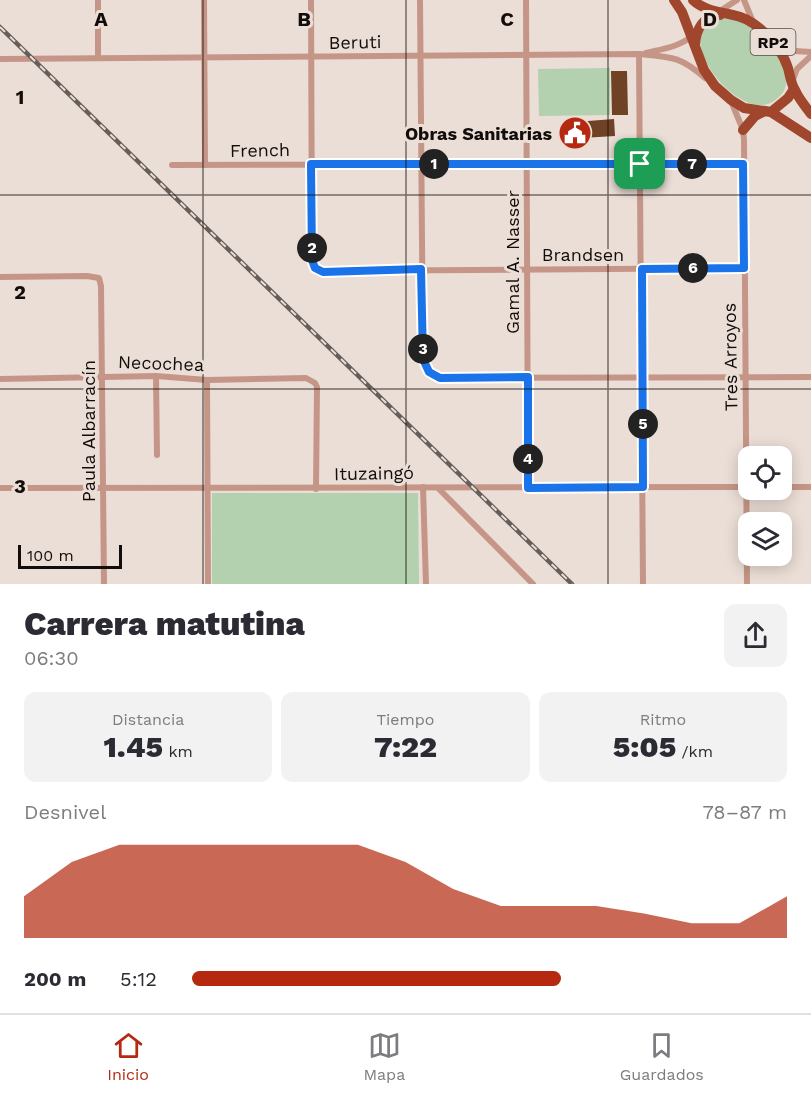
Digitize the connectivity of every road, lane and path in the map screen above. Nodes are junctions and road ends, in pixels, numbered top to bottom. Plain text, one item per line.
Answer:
1 (98, 0) edge
2 (204, 0) edge
3 (311, 0) edge
4 (420, 0) edge
5 (526, 0) edge
6 (674, 0) edge
7 (693, 0) edge
8 (737, 0) edge
9 (744, 0) edge
10 (713, 15) junction
11 (753, 23) junction
12 (693, 43) junction
13 (780, 50) junction
14 (639, 54) junction
15 (811, 54) edge
16 (526, 55) junction
17 (420, 56) junction
18 (311, 57) junction
19 (98, 58) junction
20 (204, 58) junction
21 (0, 59) edge
22 (715, 86) junction
23 (793, 86) junction
24 (731, 100) junction
25 (768, 111) junction
26 (811, 114) edge
27 (743, 130) junction
28 (811, 138) edge
29 (311, 164) junction
30 (421, 164) junction
31 (527, 164) junction
32 (640, 164) junction
33 (743, 164) junction
34 (172, 165) dead end
35 (205, 165) junction
36 (744, 268) junction
37 (421, 269) junction
38 (527, 269) junction
39 (642, 269) junction
40 (0, 277) edge
41 (156, 376) junction
42 (103, 377) junction
43 (528, 377) junction
44 (642, 377) junction
45 (745, 377) junction
46 (811, 377) edge
47 (0, 379) edge
48 (207, 380) junction
49 (746, 446) edge
50 (157, 455) dead end
51 (643, 487) junction
52 (738, 487) edge
53 (792, 487) edge
54 (811, 487) edge
55 (0, 488) edge
56 (103, 488) junction
57 (207, 488) junction
58 (423, 488) junction
59 (438, 488) junction
60 (528, 488) junction
61 (316, 489) junction
62 (747, 500) edge
63 (104, 584) edge
64 (208, 584) edge
65 (426, 584) edge
66 (533, 584) edge
67 (644, 584) edge
68 (747, 584) edge

1 - 19 street
2 - 20 street
3 - 18 street
4 - 17 street
5 - 16 street, Gamal A. Nasser
6 - 12 highway
7 - 10 highway, RP2
8 - 10 street
9 - 11 street
10 - 11 highway, RP2
10 - 12 highway
11 - 13 highway, RP2
12 - 14 street, Beruti
12 - 22 highway
13 - 15 street
13 - 23 highway, RP2
14 - 16 street, Beruti
14 - 22 street, Beruti
14 - 32 street
15 - 23 street
16 - 17 street, Beruti
16 - 31 street, Gamal A. Nasser
17 - 18 street, Beruti
17 - 30 street
18 - 20 street, Beruti
18 - 29 street
19 - 20 street, Beruti
19 - 21 street, Beruti
20 - 35 street
22 - 24 highway
23 - 25 highway
23 - 26 highway, RP2
24 - 25 highway
24 - 27 street
25 - 27 highway
25 - 28 highway
27 - 33 street, Tres Arroyos
29 - 30 street, French
29 - 35 street, French
29 - 37 street, Brandsen
30 - 31 street, French
30 - 37 street
31 - 32 street, French
31 - 38 street, Gamal A. Nasser
32 - 33 street, French
32 - 39 street
33 - 36 street, Tres Arroyos
34 - 35 street, French
36 - 39 street, Brandsen
36 - 45 street, Tres Arroyos
37 - 38 street, Brandsen
37 - 43 street
38 - 39 street, Brandsen
38 - 43 street, Gamal A. Nasser
39 - 44 street
40 - 42 street, Paula Albarracín
41 - 42 street, Necochea
41 - 48 street, Necochea
41 - 50 street
42 - 47 street, Necochea
42 - 56 street, Paula Albarracín
43 - 44 street
43 - 60 street, Gamal A. Nasser
44 - 45 street
44 - 51 street
45 - 46 street
45 - 49 street, Tres Arroyos
48 - 57 street
48 - 61 street, Necochea
51 - 52 street, Ituzaingó
51 - 60 street, Ituzaingó
51 - 67 street
53 - 54 street
55 - 56 street, Ituzaingó
56 - 57 street, Ituzaingó
56 - 63 street, Paula Albarracín
57 - 61 street, Ituzaingó
57 - 64 street
58 - 59 street, Ituzaingó
58 - 61 street, Ituzaingó
58 - 65 street
59 - 60 street, Ituzaingó
59 - 66 street
62 - 68 street, Tres Arroyos

